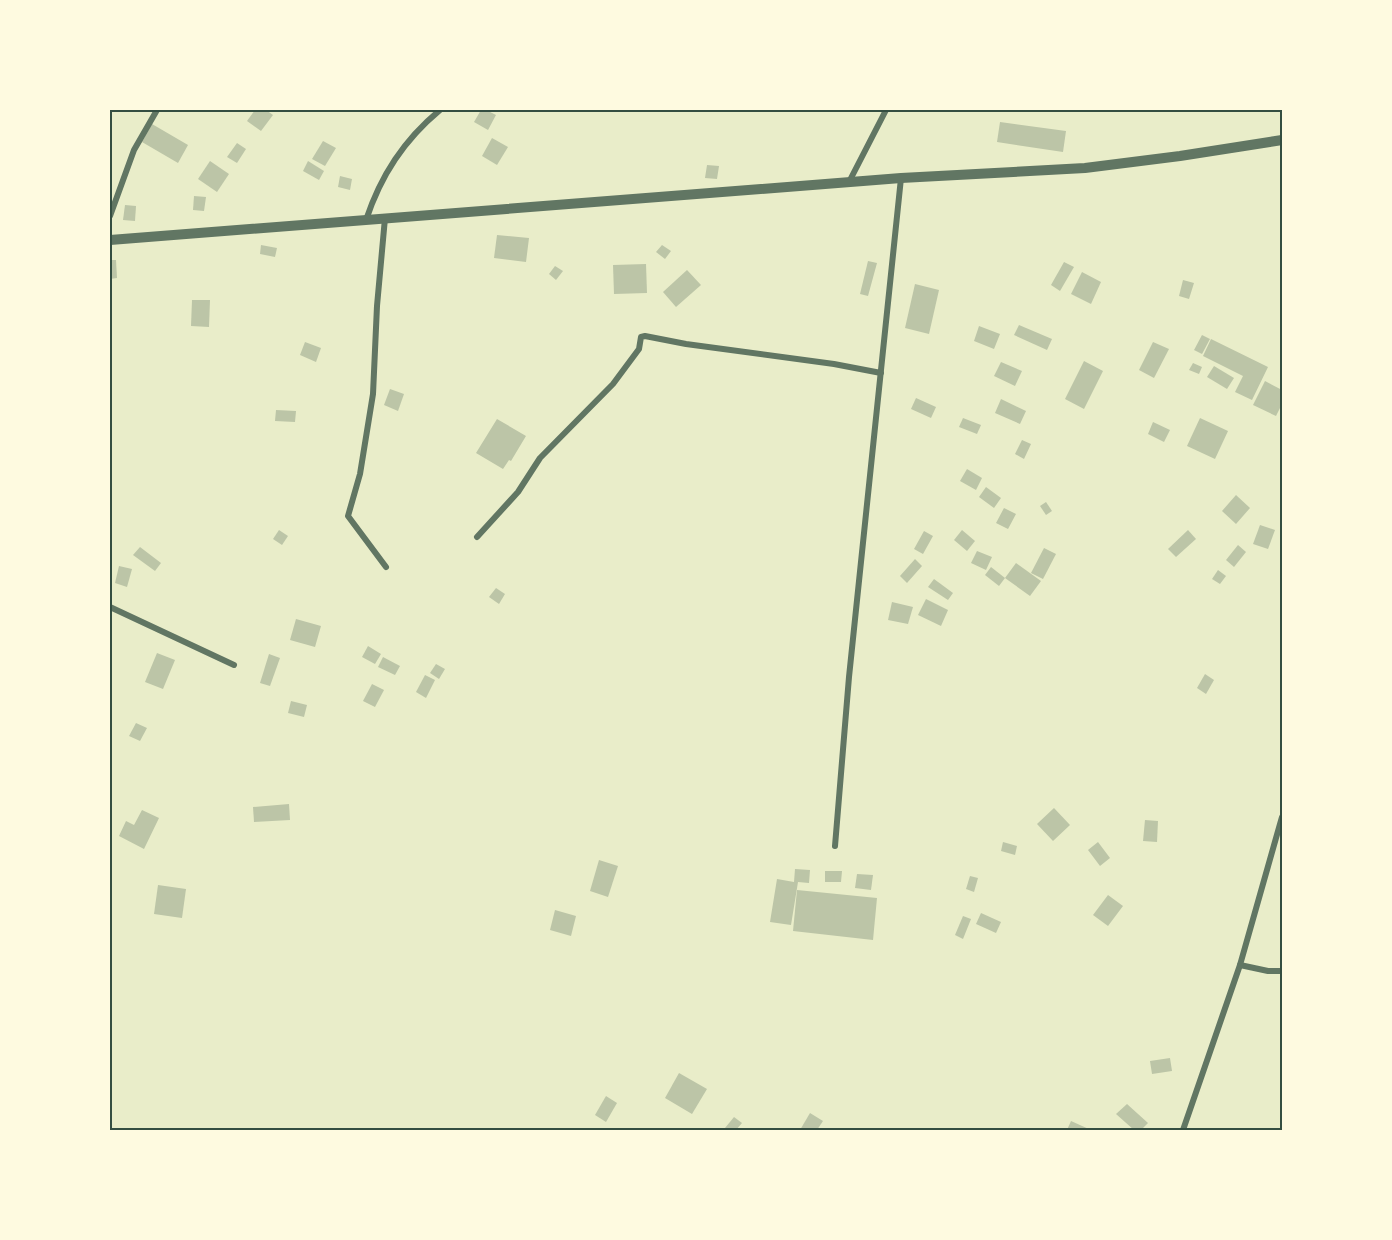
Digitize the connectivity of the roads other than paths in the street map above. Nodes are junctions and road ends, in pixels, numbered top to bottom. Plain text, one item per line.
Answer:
1 (157, 110) edge
2 (440, 110) edge
3 (886, 110) edge
4 (1282, 140) edge
5 (901, 178) junction
6 (849, 182) junction
7 (110, 216) edge
8 (385, 218) junction
9 (366, 220) junction
10 (110, 240) edge
11 (881, 373) junction
12 (477, 537) dead end
13 (386, 567) dead end
14 (110, 607) edge
15 (234, 665) dead end
16 (1282, 817) edge
17 (836, 846) dead end
18 (1240, 965) junction
19 (1282, 971) edge
20 (1183, 1131) edge

1 - 7 street
2 - 9 street
3 - 6 street
4 - 5 street
5 - 6 street
5 - 11 street
6 - 8 street
8 - 9 street
8 - 13 street
9 - 10 street
11 - 12 street
11 - 17 street
14 - 15 street
16 - 18 street
18 - 19 street
18 - 20 street

